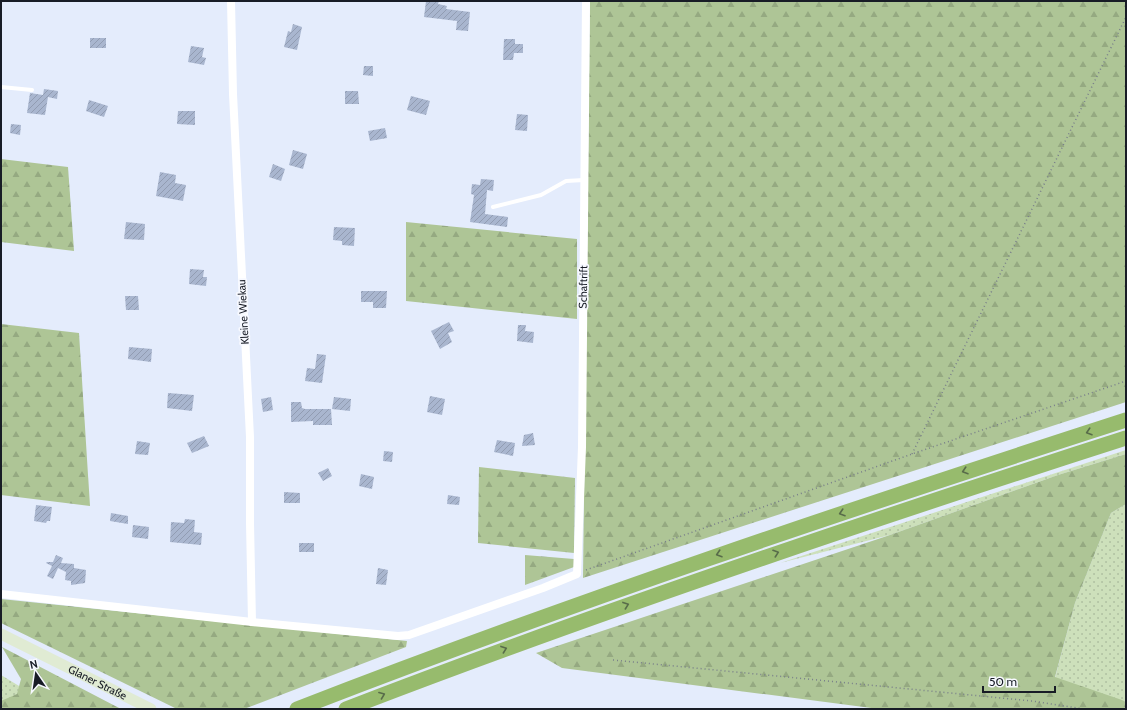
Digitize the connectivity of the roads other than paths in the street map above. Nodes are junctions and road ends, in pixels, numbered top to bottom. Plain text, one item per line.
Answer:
1 (231, 1) edge
2 (586, 1) edge
3 (1, 87) edge
4 (32, 90) dead end
5 (584, 180) junction
6 (494, 207) dead end
7 (1126, 420) edge
8 (1126, 438) edge
9 (1, 594) edge
10 (252, 622) junction
11 (1, 634) edge
12 (151, 709) edge
13 (297, 709) edge
14 (346, 709) edge

1 - 10 street, Kleine Wiekau
2 - 5 street, Schaftrift
3 - 4 lane
5 - 6 lane
5 - 10 street, Schaftrift
7 -> 13 highway
14 -> 8 highway
9 - 10 street
11 - 12 street, Glaner Straße

